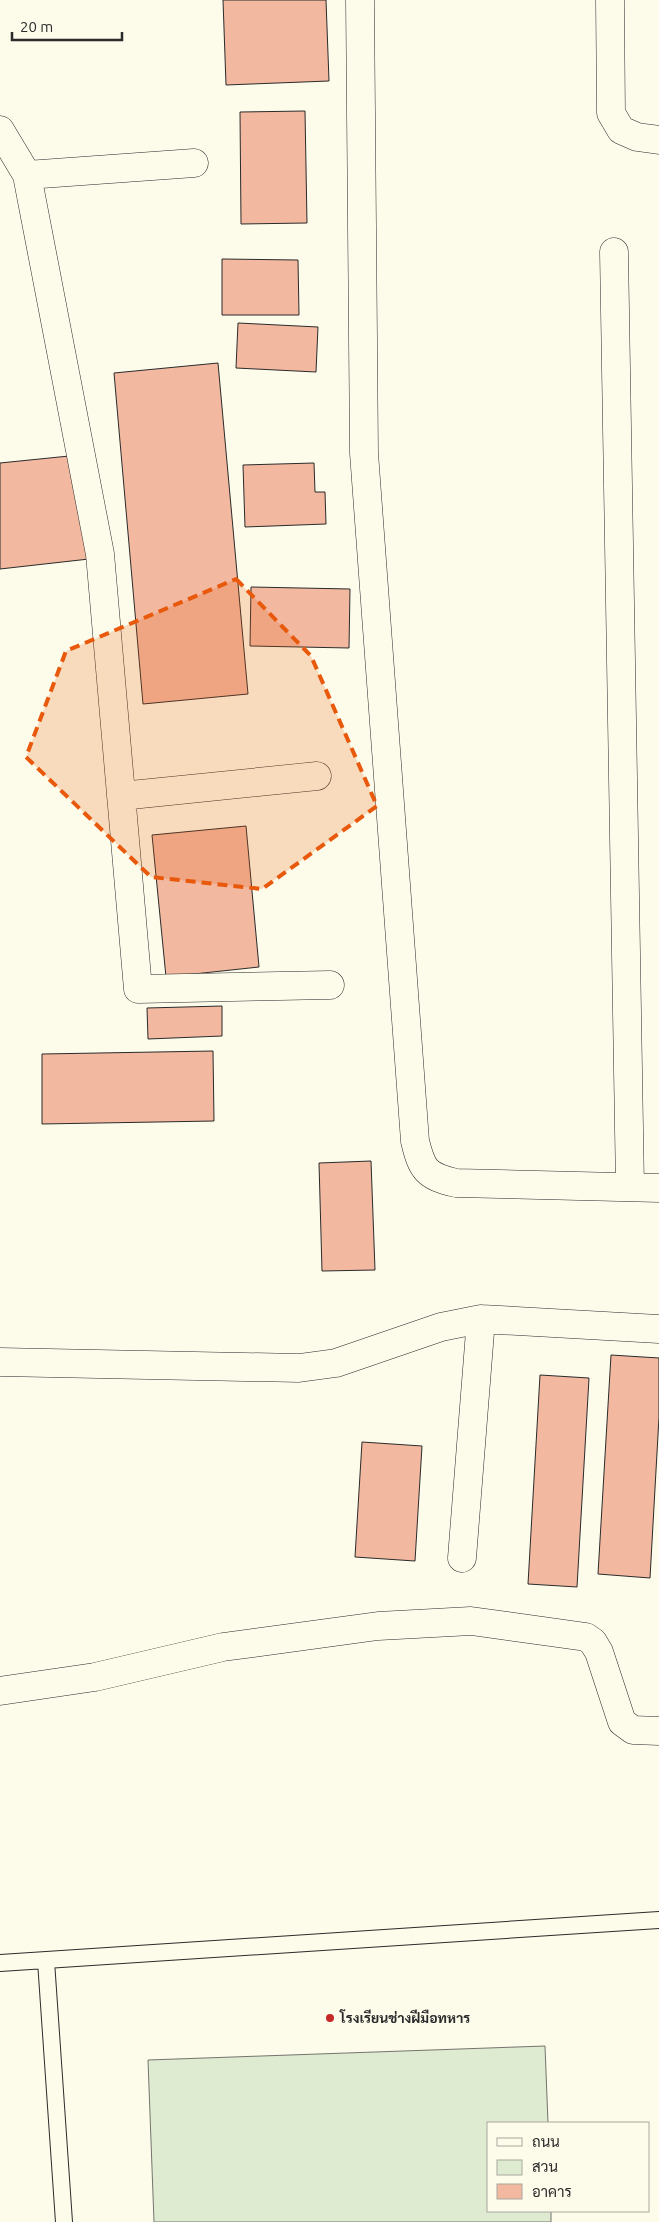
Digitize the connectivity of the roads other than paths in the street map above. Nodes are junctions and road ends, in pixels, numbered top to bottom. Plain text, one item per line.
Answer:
1 (360, 0) edge
2 (610, 0) edge
3 (0, 130) edge
4 (659, 140) edge
5 (194, 163) dead end
6 (27, 175) junction
7 (614, 252) dead end
8 (317, 776) dead end
9 (121, 796) junction
10 (330, 985) dead end
11 (630, 1187) junction
12 (659, 1188) edge
13 (481, 1319) junction
14 (659, 1328) edge
15 (0, 1362) edge
16 (462, 1558) dead end
17 (0, 1691) edge
18 (659, 1731) edge
19 (659, 1920) edge
20 (46, 1961) junction
21 (0, 1963) edge
22 (64, 2222) edge

1 - 11 street
2 - 4 street
3 - 6 street
5 - 6 street
6 - 9 street
7 - 11 street
8 - 9 street
9 - 10 street
11 - 12 street
13 - 14 street
13 - 15 street
13 - 16 street
17 - 18 street
19 - 20 lane
20 - 21 lane
20 - 22 lane

